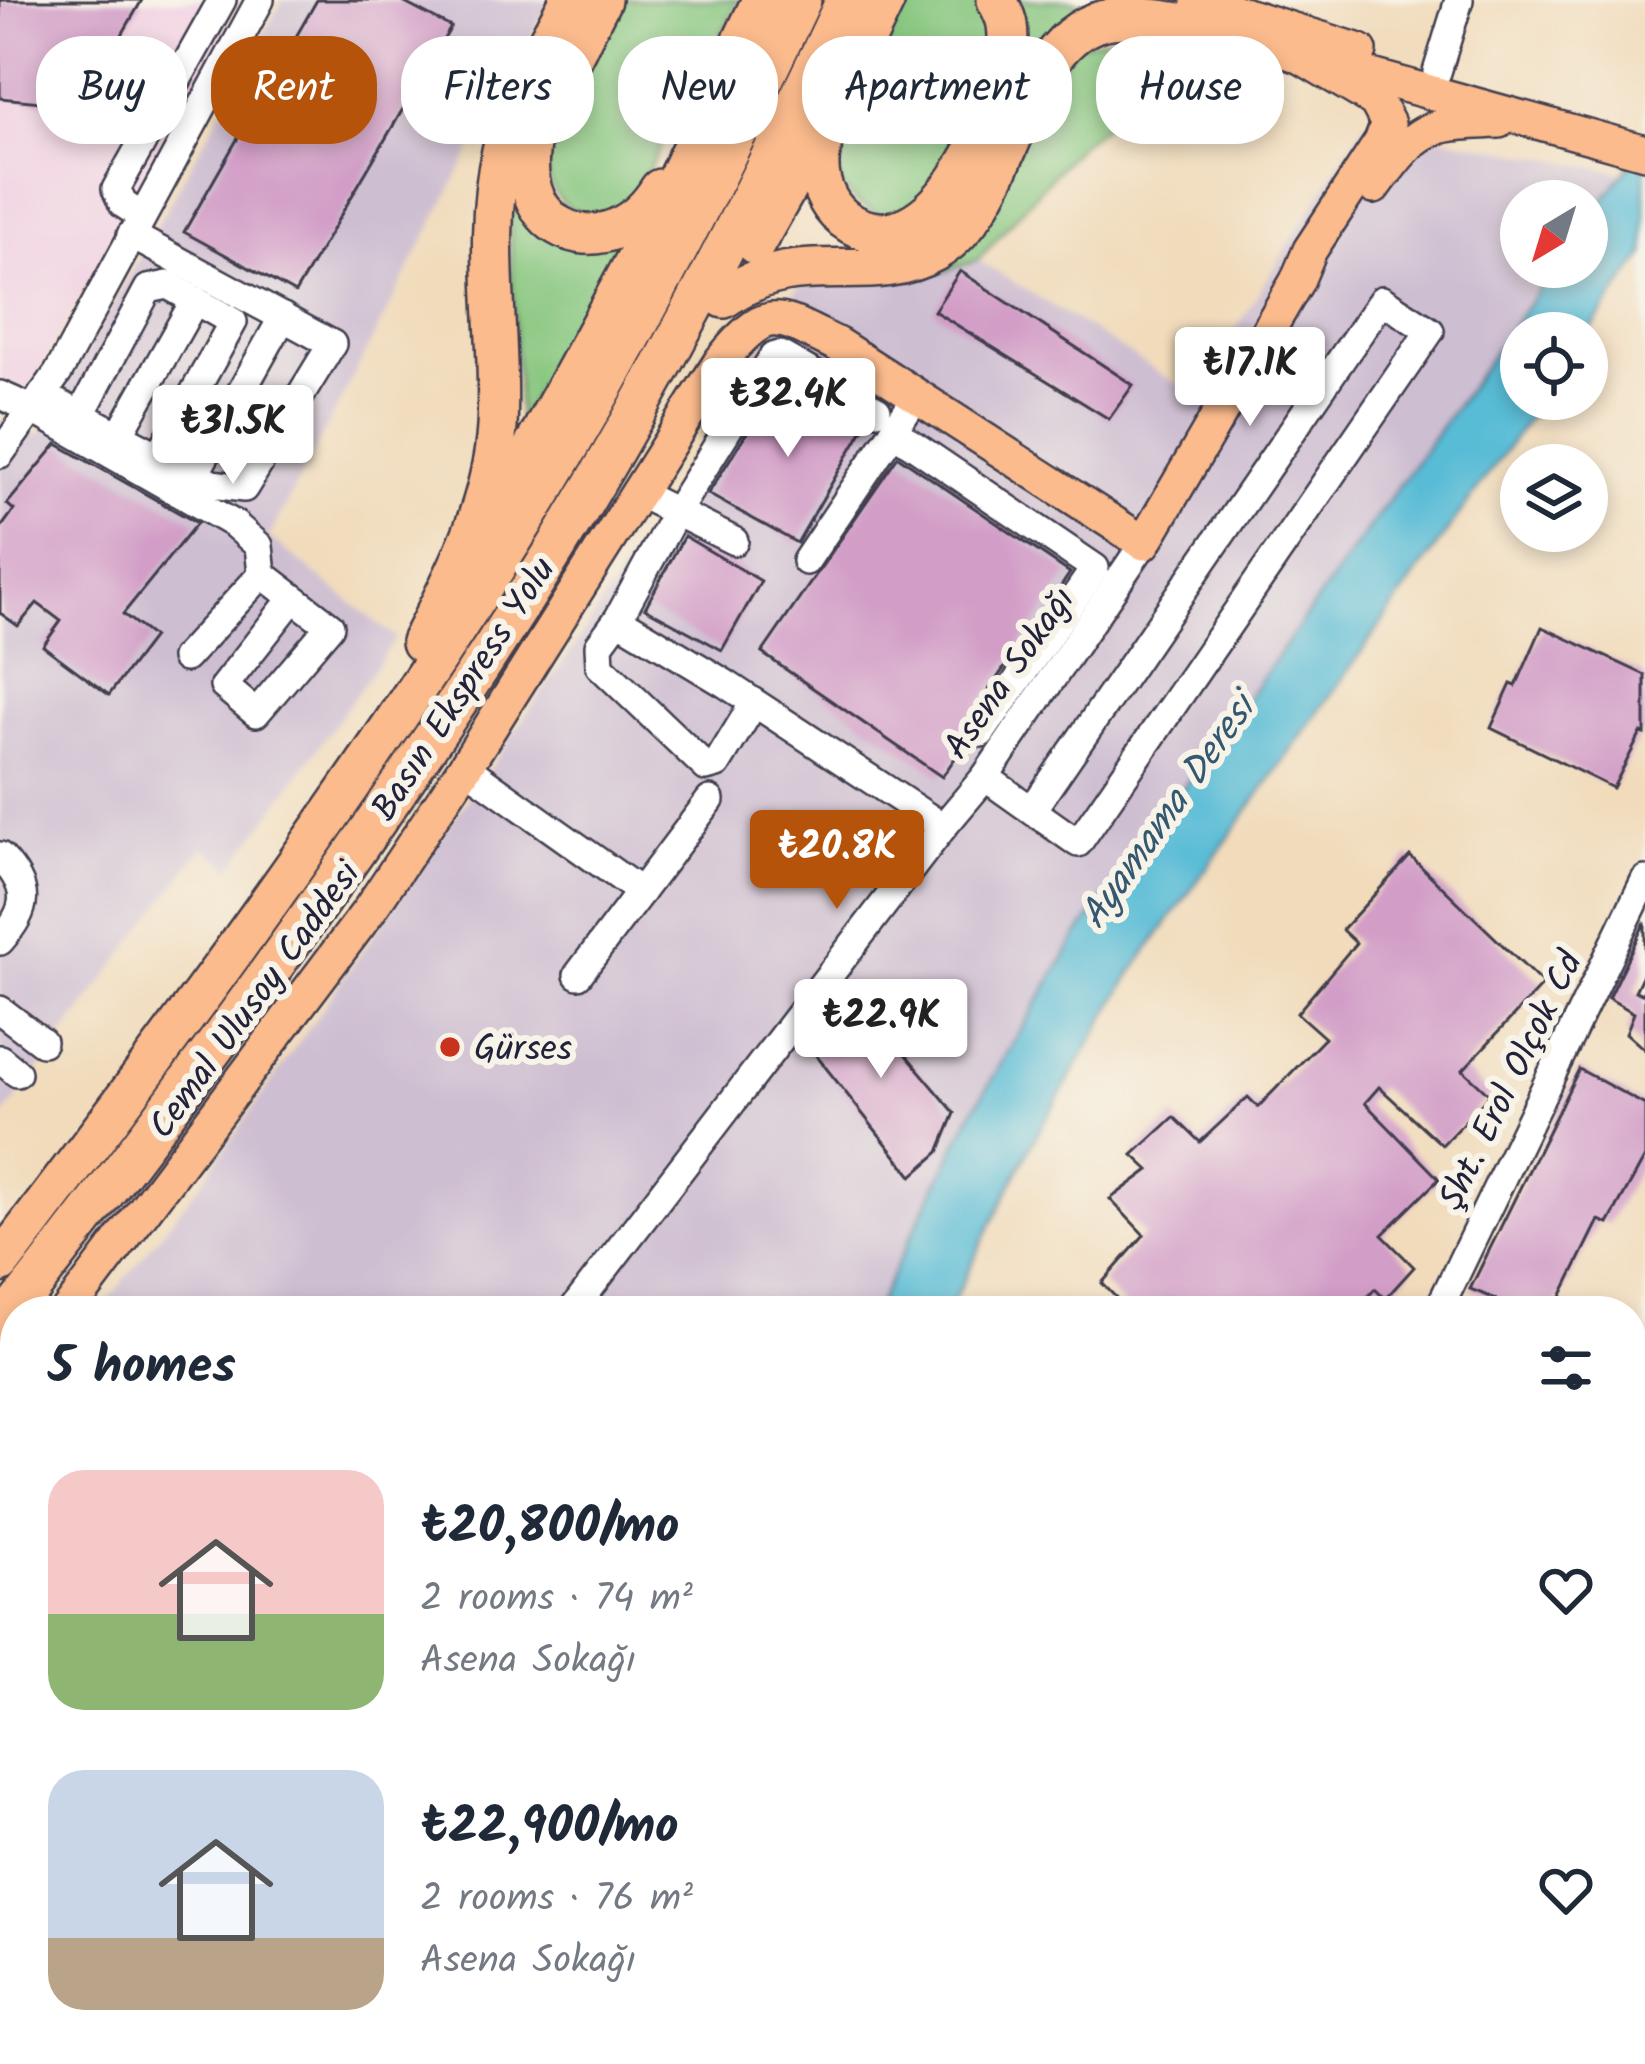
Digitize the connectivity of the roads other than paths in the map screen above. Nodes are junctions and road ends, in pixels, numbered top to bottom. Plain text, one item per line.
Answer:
1 (222, 0) edge
2 (260, 0) edge
3 (569, 0) edge
4 (601, 0) edge
5 (762, 0) edge
6 (801, 0) edge
7 (846, 0) edge
8 (885, 0) edge
9 (998, 0) edge
10 (1138, 0) edge
11 (1459, 0) edge
12 (1215, 10) edge
13 (745, 36) edge
14 (868, 36) edge
15 (1007, 36) edge
16 (1300, 56) junction
17 (1437, 72) junction
18 (1526, 119) junction
19 (1578, 121) junction
20 (1645, 130) edge
21 (688, 144) edge
22 (693, 144) edge
23 (811, 144) edge
24 (824, 144) edge
25 (975, 144) edge
26 (1645, 152) edge
27 (136, 225) junction
28 (1297, 281) junction
29 (204, 296) junction
30 (724, 298) junction
31 (283, 317) junction
32 (0, 395) edge
33 (916, 396) junction
34 (88, 401) dead end
35 (37, 402) junction
36 (885, 421) junction
37 (119, 435) junction
38 (0, 454) edge
39 (159, 456) junction
40 (195, 474) junction
41 (640, 494) junction
42 (676, 512) junction
43 (734, 541) dead end
44 (1144, 543) junction
45 (806, 562) dead end
46 (262, 574) junction
47 (525, 597) junction
48 (293, 598) dead end
49 (618, 619) junction
50 (419, 645) junction
51 (185, 658) dead end
52 (754, 703) junction
53 (981, 733) dead end
54 (465, 766) junction
55 (986, 777) junction
56 (344, 794) junction
57 (710, 800) dead end
58 (1031, 810) junction
59 (943, 826) junction
60 (0, 856) edge
61 (1645, 880) edge
62 (641, 892) junction
63 (0, 940) edge
64 (578, 975) dead end
65 (0, 1010) edge
66 (42, 1042) dead end
67 (0, 1262) edge
68 (24, 1296) edge
69 (79, 1296) edge
70 (583, 1296) edge
71 (1445, 1296) edge

1 - 27 street
2 - 27 street
3 - 50 highway
4 - 21 highway
5 - 13 highway
6 - 56 highway, Basın Ekspress Yolu
7 - 47 highway, Basın Ekspress Yolu
8 - 14 highway
9 - 15 highway
10 - 12 main road
11 - 17 street
12 - 16 main road
12 - 17 main road
12 - 30 highway
16 - 18 main road
16 - 28 main road
17 - 19 main road
18 - 19 main road
18 - 28 main road
19 - 20 main road
19 - 26 main road
22 - 50 highway
23 - 30 highway
24 - 25 highway
27 - 29 street
27 - 35 street
28 - 44 main road, Asena Sokağı
29 - 31 street
29 - 34 street
29 - 37 street
29 - 39 street
30 - 47 highway
31 - 40 street
31 - 40 street
32 - 35 street
33 - 36 street
33 - 41 main road, Cemal Ulusoy Caddesi
33 - 44 main road, Cemal Ulusoy Caddesi
35 - 37 street
35 - 38 street
35 - 46 street
36 - 42 street
36 - 45 street
36 - 53 street
37 - 39 street
39 - 40 street
41 - 42 street
41 - 54 main road, Cemal Ulusoy Caddesi
42 - 43 street
42 - 49 street
44 - 55 street, Asena Sokağı
46 - 48 street
46 - 51 street
47 - 68 highway, Basın Ekspress Yolu
49 - 52 street
49 - 52 street
50 - 56 highway
52 - 59 street
54 - 62 street
54 - 69 main road, Cemal Ulusoy Caddesi
55 - 58 street
55 - 59 street, Asena Sokağı
56 - 67 highway, Basın Ekspress Yolu
57 - 62 street
58 - 58 street
59 - 70 street, Asena Sokağı
60 - 63 street
61 - 71 street, Şht. Erol Olçok Cd
62 - 64 street
65 - 66 street

